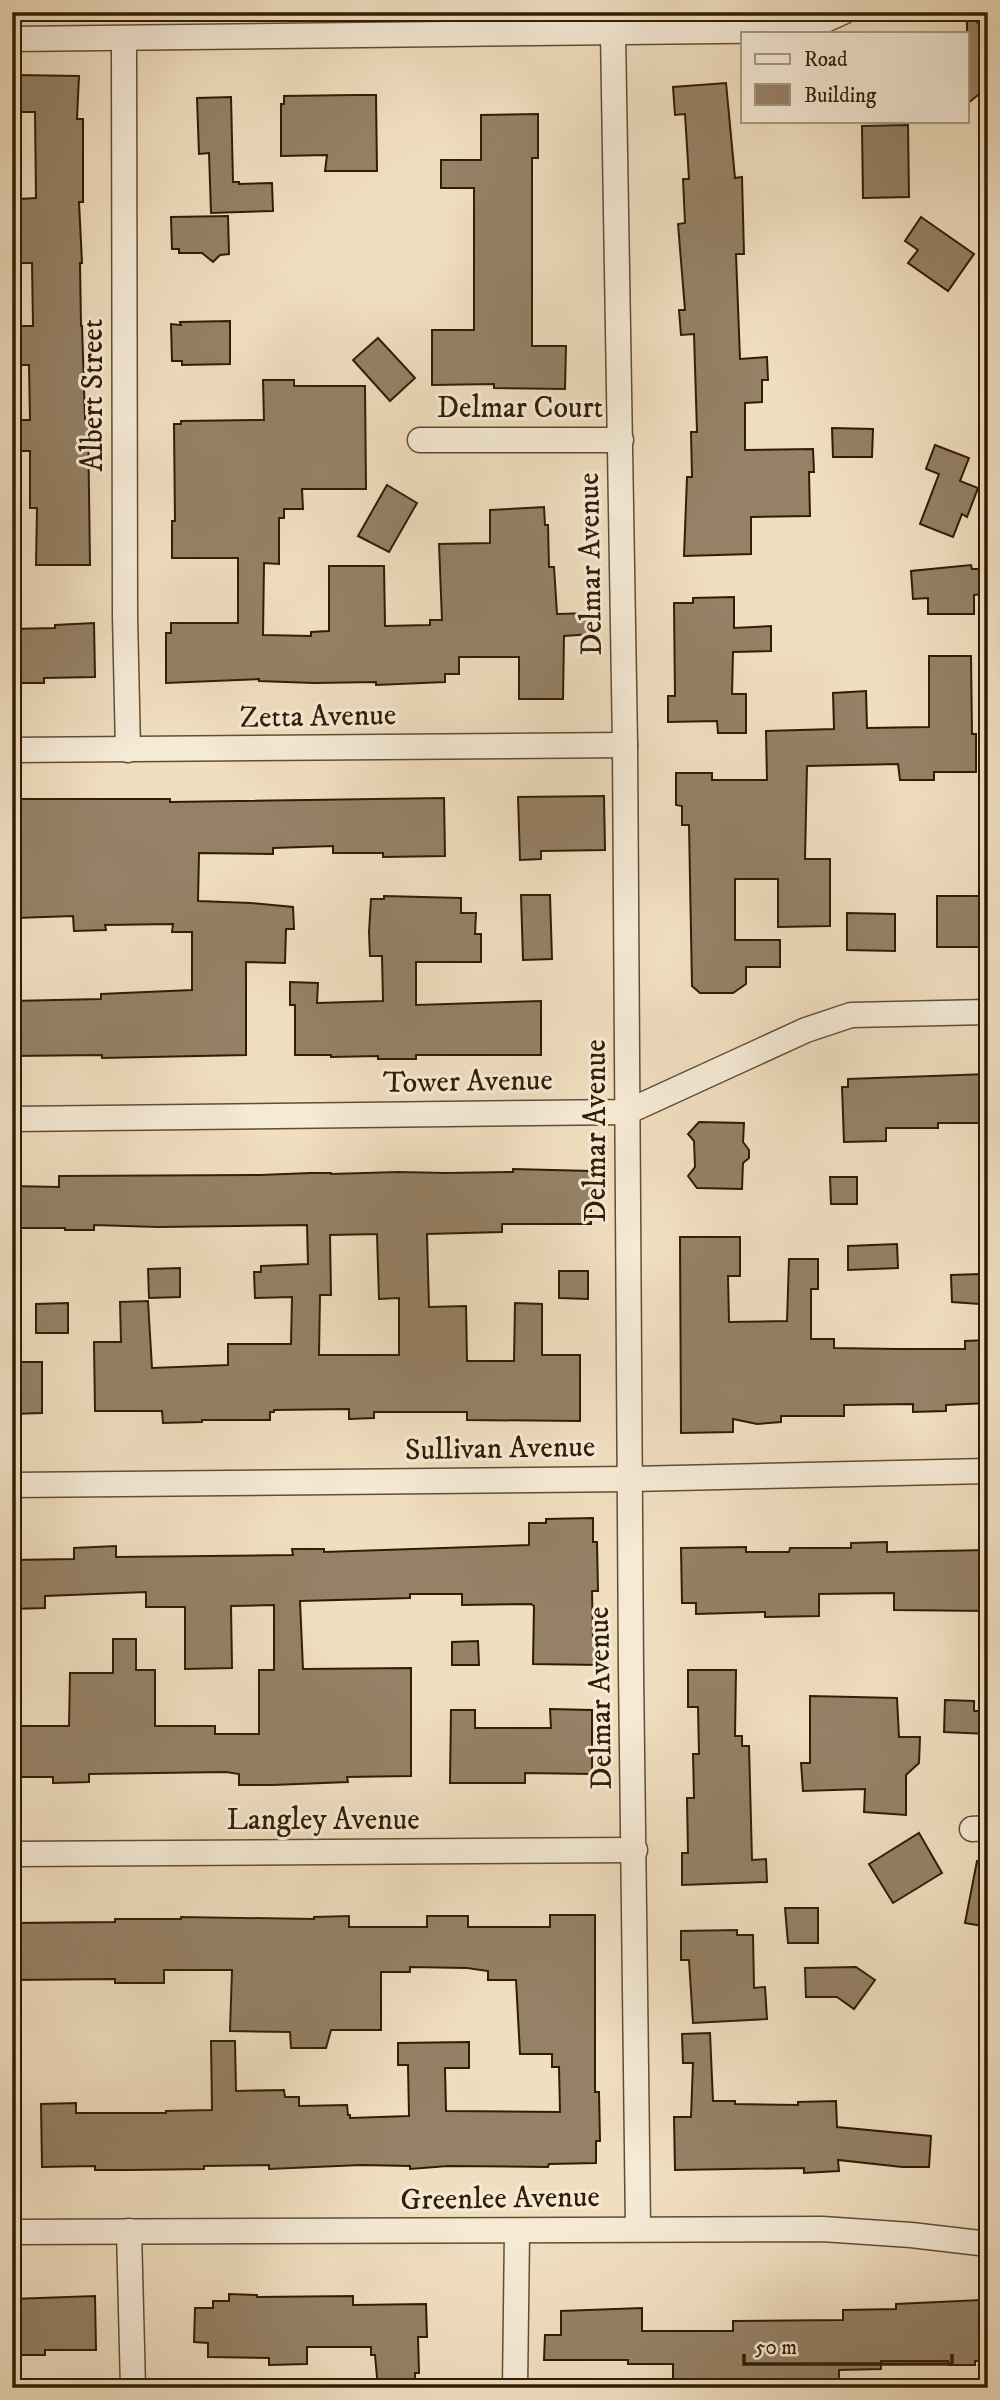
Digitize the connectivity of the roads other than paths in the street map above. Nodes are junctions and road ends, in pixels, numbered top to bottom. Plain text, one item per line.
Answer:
1 (843, 12) edge
2 (647, 22) edge
3 (158, 24) edge
4 (613, 33) junction
5 (12, 39) edge
6 (124, 39) junction
7 (420, 440) dead end
8 (621, 440) junction
9 (625, 745) junction
10 (12, 750) edge
11 (128, 750) junction
12 (988, 1012) edge
13 (627, 1112) junction
14 (12, 1119) edge
15 (988, 1471) edge
16 (631, 1479) junction
17 (12, 1485) edge
18 (635, 1850) junction
19 (12, 1854) edge
20 (638, 2228) junction
21 (129, 2231) junction
22 (12, 2232) edge
23 (517, 2232) junction
24 (988, 2244) edge
25 (133, 2388) edge
26 (515, 2388) edge

1 - 2 street
2 - 4 street
3 - 4 street
3 - 6 street
4 - 8 street, Delmar Avenue
5 - 6 street
6 - 11 street, Albert Street
7 - 8 street, Delmar Court
8 - 9 street, Delmar Avenue
9 - 11 street, Zetta Avenue
9 - 13 street, Delmar Avenue
10 - 11 street, Zetta Avenue
12 - 13 street, Tower Avenue
13 - 14 street, Tower Avenue
13 - 16 street, Delmar Avenue
15 - 16 street, Sullivan Avenue
16 - 17 street, Sullivan Avenue
16 - 18 street, Delmar Avenue
18 - 19 street, Langley Avenue
18 - 20 street, Delmar Avenue
20 - 23 street, Greenlee Avenue
20 - 24 street, Greenlee Avenue
21 - 22 street, Greenlee Avenue
21 - 23 street, Greenlee Avenue
21 - 25 street
23 - 26 street

